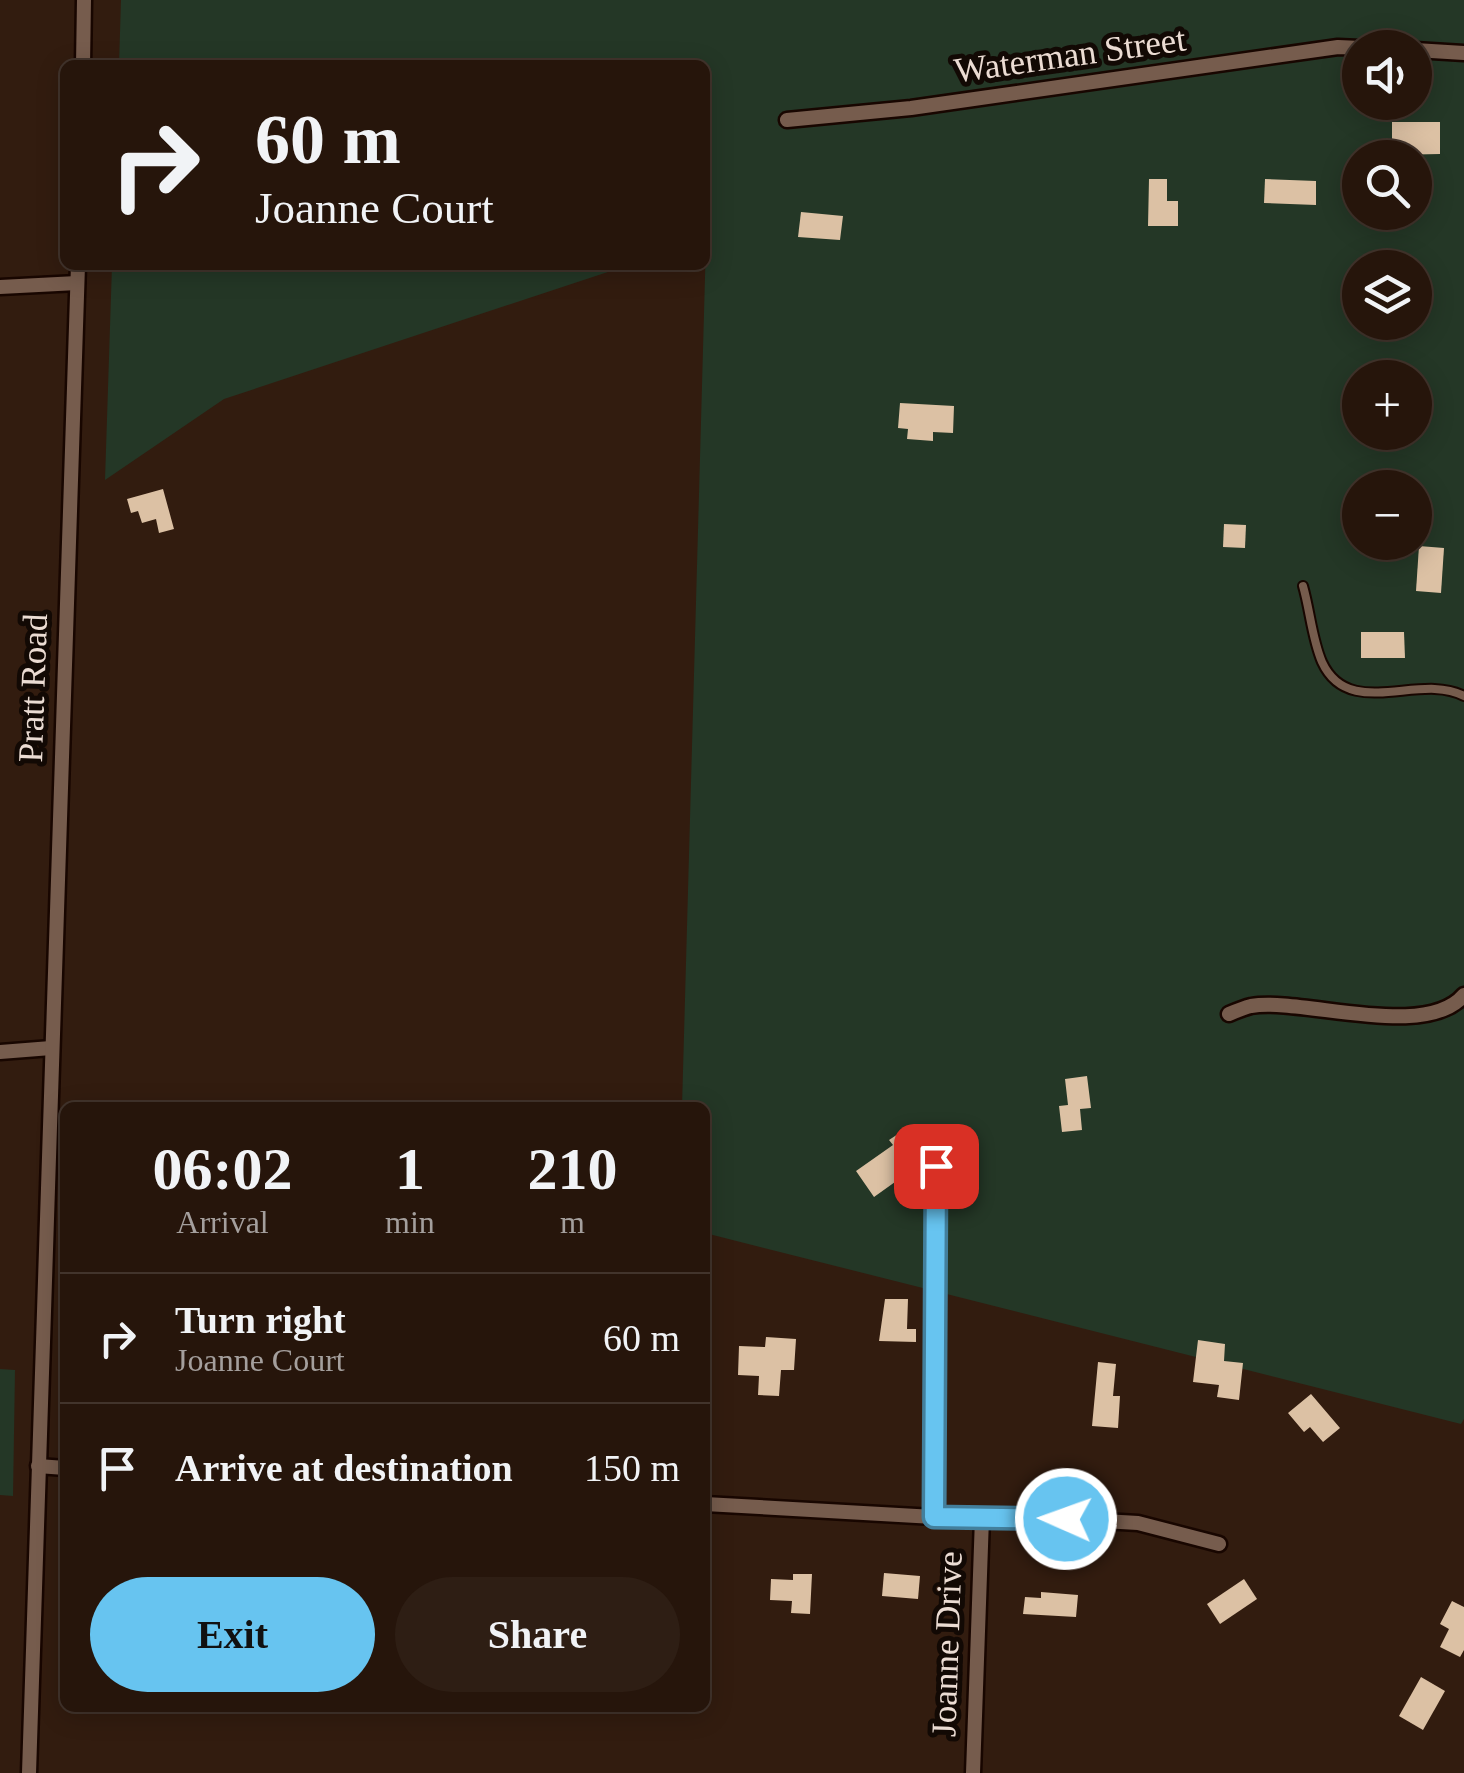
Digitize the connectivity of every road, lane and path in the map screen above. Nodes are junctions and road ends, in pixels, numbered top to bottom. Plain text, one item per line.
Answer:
1 (84, 0) edge
2 (1342, 47) edge
3 (1432, 51) edge
4 (1464, 53) edge
5 (83, 60) edge
6 (787, 120) dead end
7 (78, 270) edge
8 (77, 282) junction
9 (0, 286) edge
10 (1302, 586) dead end
11 (1464, 696) edge
12 (1464, 995) edge
13 (1228, 1014) dead end
14 (51, 1048) junction
15 (0, 1052) edge
16 (936, 1166) dead end
17 (38, 1466) junction
18 (60, 1468) edge
19 (710, 1504) edge
20 (934, 1517) junction
21 (982, 1518) junction
22 (1219, 1544) dead end
23 (29, 1773) edge
24 (973, 1773) edge

1 - 5 street
2 - 6 street, Waterman Street
3 - 4 street
7 - 8 street, Pratt Road
8 - 9 street
8 - 14 street, Pratt Road
10 - 11 lane
12 - 13 street
14 - 15 street
14 - 17 street, Pratt Road
16 - 20 street
17 - 18 street
17 - 23 street, Pratt Road
19 - 20 street
20 - 21 street
21 - 22 street
21 - 24 street, Joanne Drive

